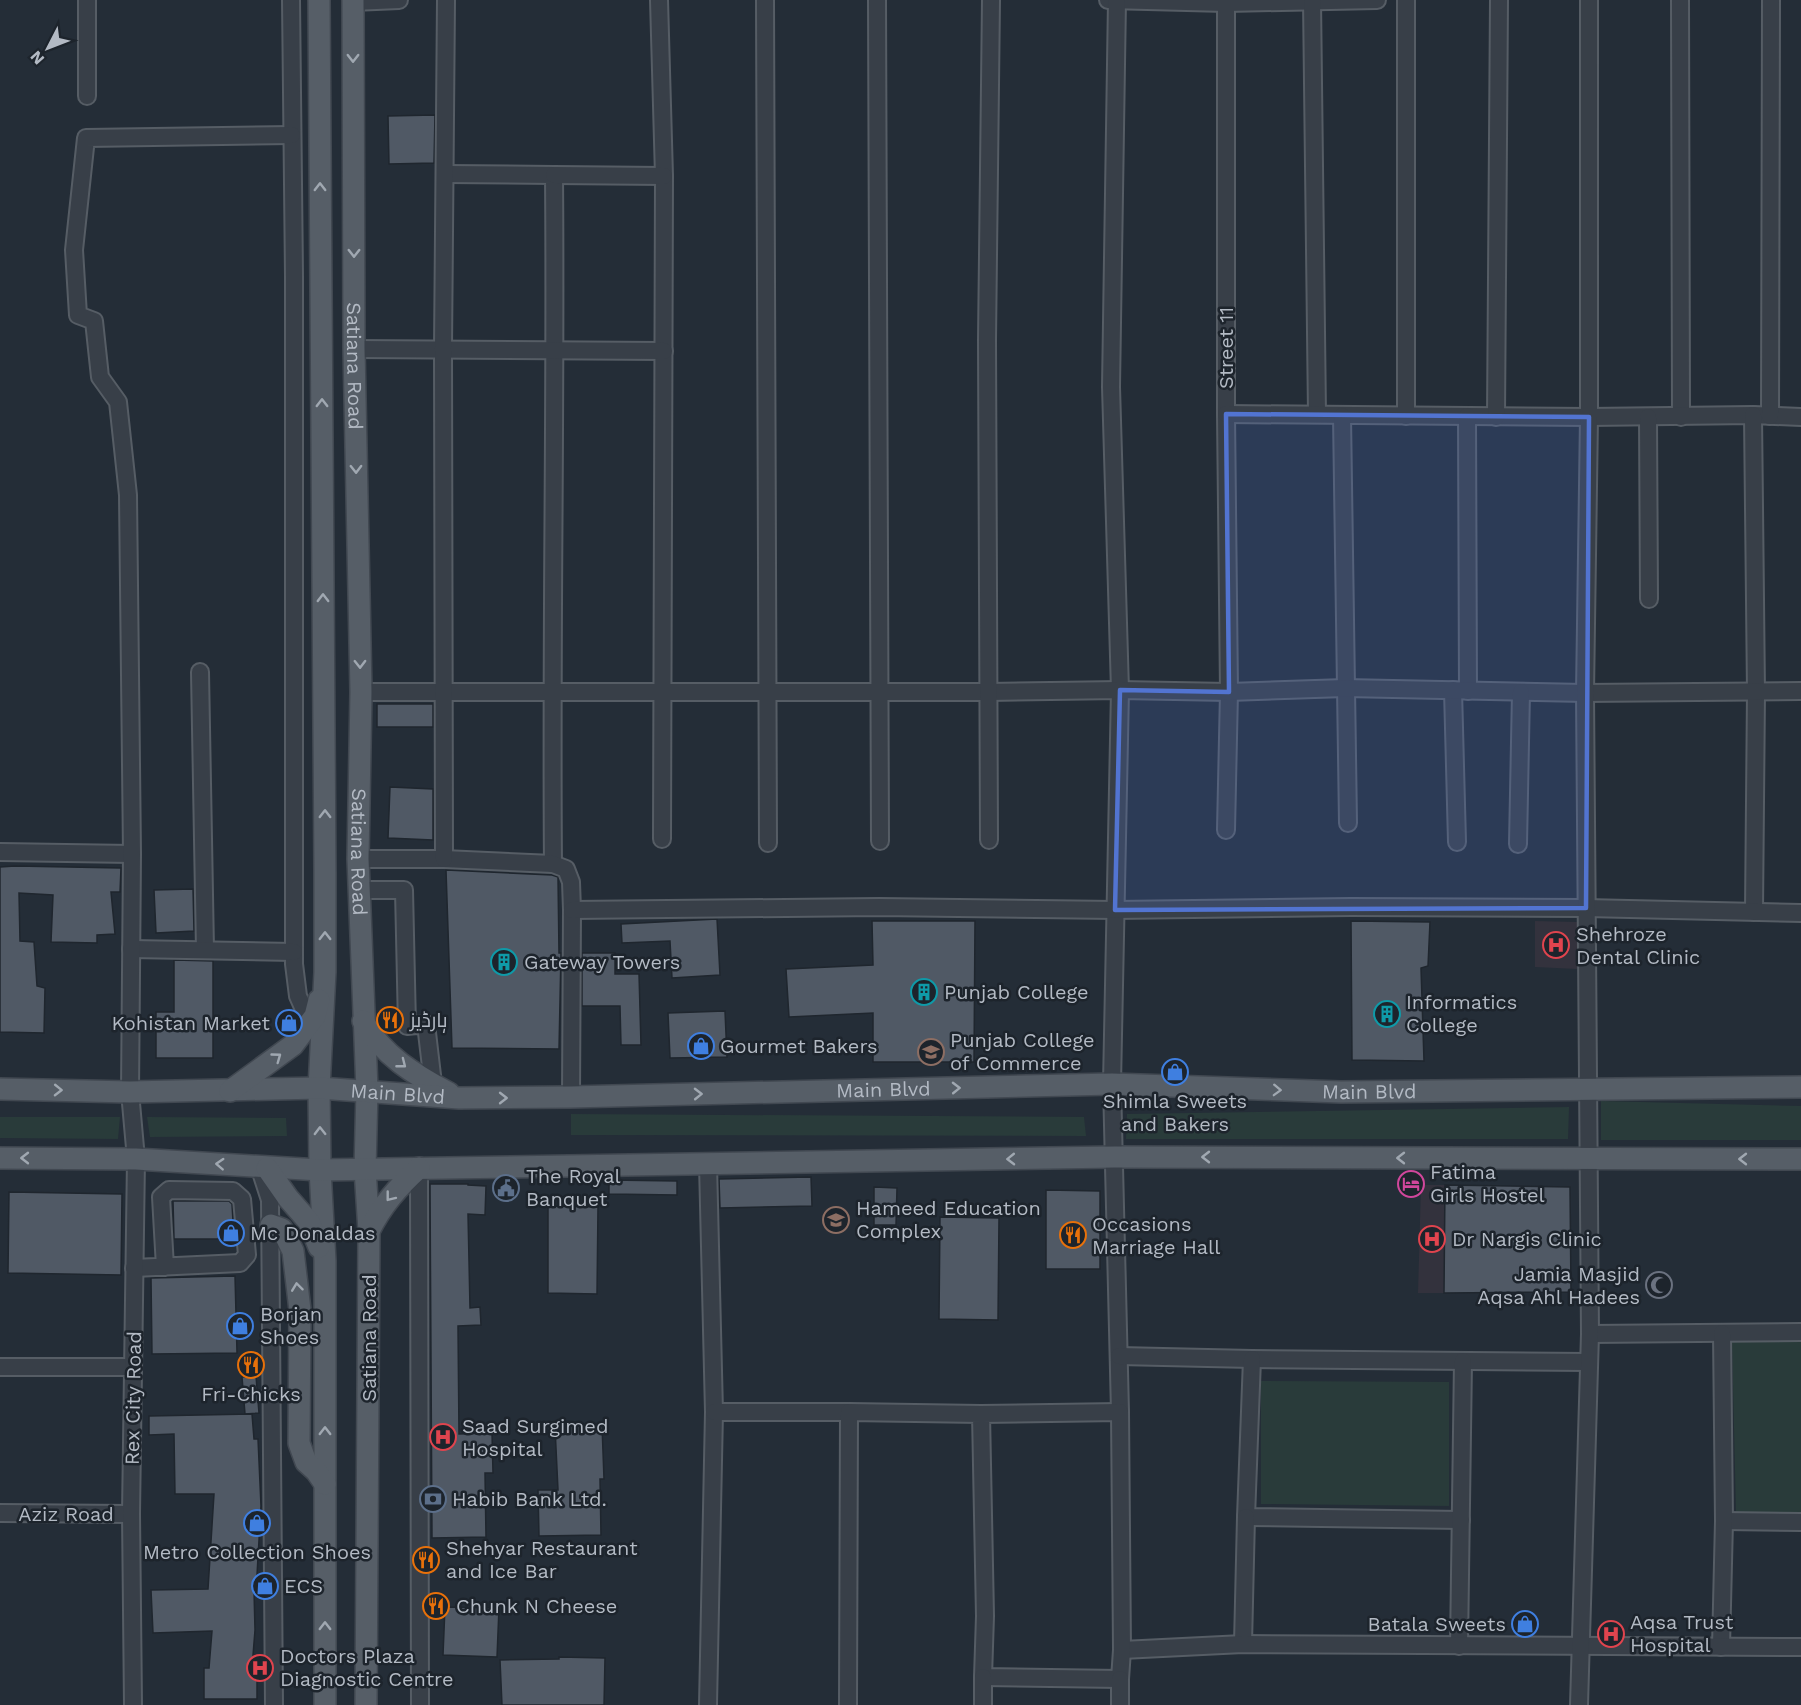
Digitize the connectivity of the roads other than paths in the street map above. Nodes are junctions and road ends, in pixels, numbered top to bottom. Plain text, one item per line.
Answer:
1 (87, 0) edge
2 (291, 0) edge
3 (319, 0) edge
4 (399, 0) edge
5 (446, 0) edge
6 (659, 0) edge
7 (765, 0) edge
8 (877, 0) edge
9 (991, 0) edge
10 (1108, 0) edge
11 (1117, 0) edge
12 (1377, 0) edge
13 (1406, 0) edge
14 (1499, 0) edge
15 (1589, 0) edge
16 (1680, 0) edge
17 (1771, 0) edge
18 (353, 1) edge
19 (1312, 1) edge
20 (1226, 2) edge
21 (87, 96) dead end
22 (292, 135) junction
23 (445, 174) junction
24 (554, 175) junction
25 (664, 176) junction
26 (354, 349) junction
27 (443, 349) junction
28 (664, 351) junction
29 (555, 352) junction
30 (1226, 414) junction
31 (1317, 414) junction
32 (1342, 416) junction
33 (1406, 416) junction
34 (1467, 416) junction
35 (1762, 416) junction
36 (1496, 417) junction
37 (1588, 417) junction
38 (1648, 417) junction
39 (1681, 417) junction
40 (1801, 417) edge
41 (1649, 599) dead end
42 (200, 672) dead end
43 (1345, 688) junction
44 (1120, 690) junction
45 (1460, 691) junction
46 (1801, 691) edge
47 (360, 692) junction
48 (552, 692) junction
49 (663, 692) junction
50 (768, 692) junction
51 (880, 692) junction
52 (988, 692) junction
53 (1229, 692) junction
54 (1521, 692) junction
55 (1755, 692) junction
56 (1585, 693) junction
57 (443, 694) junction
58 (1348, 823) dead end
59 (1226, 830) dead end
60 (662, 839) dead end
61 (989, 840) dead end
62 (880, 841) dead end
63 (1457, 842) dead end
64 (768, 843) dead end
65 (1518, 844) dead end
66 (0, 852) edge
67 (132, 854) junction
68 (444, 859) junction
69 (358, 860) junction
70 (553, 864) junction
71 (359, 890) junction
72 (1586, 908) junction
73 (572, 910) junction
74 (1115, 910) junction
75 (1754, 912) junction
76 (1801, 914) edge
77 (131, 949) junction
78 (205, 950) junction
79 (294, 952) junction
80 (325, 972) junction
81 (363, 1021) junction
82 (310, 1023) junction
83 (433, 1084) junction
84 (1112, 1084) junction
85 (1801, 1087) edge
86 (319, 1088) junction
87 (1588, 1088) junction
88 (0, 1089) edge
89 (367, 1090) junction
90 (230, 1091) junction
91 (130, 1092) junction
92 (571, 1097) junction
93 (459, 1098) junction
94 (1115, 1157) junction
95 (0, 1158) edge
96 (136, 1159) junction
97 (1588, 1159) junction
98 (1801, 1159) edge
99 (708, 1164) junction
100 (263, 1167) junction
101 (419, 1168) junction
102 (365, 1169) junction
103 (320, 1170) junction
104 (271, 1225) junction
105 (369, 1231) junction
106 (325, 1261) junction
107 (165, 1267) junction
108 (134, 1268) junction
109 (1801, 1332) edge
110 (1722, 1333) junction
111 (1590, 1334) junction
112 (1119, 1356) junction
113 (1252, 1359) junction
114 (1463, 1361) junction
115 (1589, 1362) junction
116 (0, 1367) edge
117 (133, 1367) junction
118 (714, 1412) junction
119 (849, 1412) junction
120 (1120, 1412) junction
121 (981, 1414) junction
122 (325, 1484) junction
123 (0, 1513) edge
124 (131, 1514) junction
125 (1246, 1517) junction
126 (1461, 1520) junction
127 (1724, 1521) junction
128 (1801, 1522) edge
129 (1243, 1644) junction
130 (1459, 1646) junction
131 (1581, 1646) junction
132 (1721, 1647) junction
133 (1801, 1647) edge
134 (1122, 1650) junction
135 (983, 1677) junction
136 (1120, 1679) junction
137 (324, 1703) edge
138 (133, 1705) edge
139 (274, 1705) edge
140 (366, 1705) edge
141 (420, 1705) edge
142 (708, 1705) edge
143 (848, 1705) edge
144 (983, 1705) edge
145 (1120, 1705) edge
146 (1578, 1705) edge

1 - 21 street
2 - 22 street
80 -> 3 main road, Satiana Road
4 - 18 street
5 - 23 street
6 - 25 street
7 - 50 street
8 - 51 street
9 - 52 street
10 - 11 street
11 - 20 street
11 - 44 street
12 - 19 street
13 - 33 street
14 - 36 street
15 - 37 street
16 - 39 street
17 - 35 street
18 -> 26 main road, Satiana Road
19 - 20 street
19 - 31 street
20 - 30 street, Street 11
22 - 67 street, Rex City Road
22 - 79 street
23 - 24 street
23 - 27 street
24 - 25 street
24 - 29 street
25 - 28 street
26 - 27 street
26 -> 47 main road, Satiana Road
27 - 29 street
27 - 57 street
28 - 29 street
28 - 49 street
29 - 48 street
30 - 31 street
30 - 53 street, Street 11
31 - 32 street
32 - 33 street
32 - 43 street
33 - 34 street
34 - 36 street
34 - 45 street
35 - 39 street
35 - 40 street
35 - 55 street
36 - 37 street
37 - 38 street
37 - 56 street
38 - 39 street
38 - 41 street
42 - 78 street
43 - 45 street
43 - 53 street
43 - 58 street
44 - 52 street
44 - 53 street
44 - 74 street
45 - 54 street
45 - 63 street
46 - 55 street
47 - 57 street
47 - 69 main road, Satiana Road
48 - 49 street
48 - 57 street
48 - 70 street
49 - 50 street
49 - 60 street
50 - 51 street
50 - 64 street
51 - 52 street
51 - 62 street
52 - 61 street
53 - 59 street, Street 11
54 - 56 street
54 - 65 street
55 - 56 street
55 - 75 street
56 - 72 street
57 - 68 street
66 - 67 street
67 - 77 street, Rex City Road
68 - 69 street
68 - 70 street
69 - 71 main road, Satiana Road
70 - 73 street
71 - 81 main road, Satiana Road
71 - 83 street
72 - 74 street
72 - 75 street
72 - 87 street
73 - 74 street
73 - 92 street
74 - 84 street
75 - 76 street
77 - 78 street
77 - 91 street, Rex City Road
78 - 79 street
79 - 82 street
80 - 82 main road
80 - 86 main road, Satiana Road
81 -> 83 main road
81 - 89 main road, Satiana Road
90 -> 82 main road
83 - 93 main road
84 -> 87 main road, Main Blvd
92 -> 84 main road, Main Blvd
84 - 94 street
85 - 87 main road, Main Blvd
86 - 89 main road, Main Blvd
86 - 90 main road, Main Blvd
103 -> 86 main road, Satiana Road
87 - 97 street
88 -> 91 main road, Main Blvd
89 - 93 main road, Main Blvd
89 - 102 main road, Satiana Road
90 - 91 main road, Main Blvd
91 - 96 street, Rex City Road
93 -> 92 main road, Main Blvd
97 -> 94 main road
94 -> 99 main road
94 - 112 street
96 -> 95 main road
100 -> 96 main road
96 - 108 street, Rex City Road
98 -> 97 main road
97 - 111 street
99 - 101 main road
99 - 118 street
100 - 103 main road
100 - 104 street
100 - 106 main road
101 - 102 main road
101 -> 105 main road
101 - 141 street
102 - 103 main road
102 - 105 main road, Satiana Road
103 - 106 main road, Satiana Road
122 -> 104 main road
104 - 139 street
105 - 140 main road, Satiana Road
122 -> 106 main road, Satiana Road
107 - 107 street
107 - 108 street
108 - 117 street, Rex City Road
109 - 110 street
110 - 111 street
110 - 127 street
111 - 115 street
112 - 113 street
112 - 120 street
113 - 114 street
113 - 125 street
114 - 115 street
114 - 126 street
115 - 131 street
116 - 117 street
117 - 124 street, Rex City Road
118 - 119 street
118 - 142 street
119 - 121 street
119 - 143 street
120 - 121 street
120 - 134 street
121 - 135 street
137 -> 122 main road, Satiana Road
123 - 124 street, Aziz Road
124 - 138 street, Rex City Road
125 - 126 street
125 - 129 street
126 - 130 street
127 - 128 street
127 - 132 street
129 - 130 street
129 - 134 street
130 - 131 street
131 - 132 street
131 - 146 street
132 - 133 street
134 - 136 street
135 - 136 street
135 - 144 street
136 - 145 street

